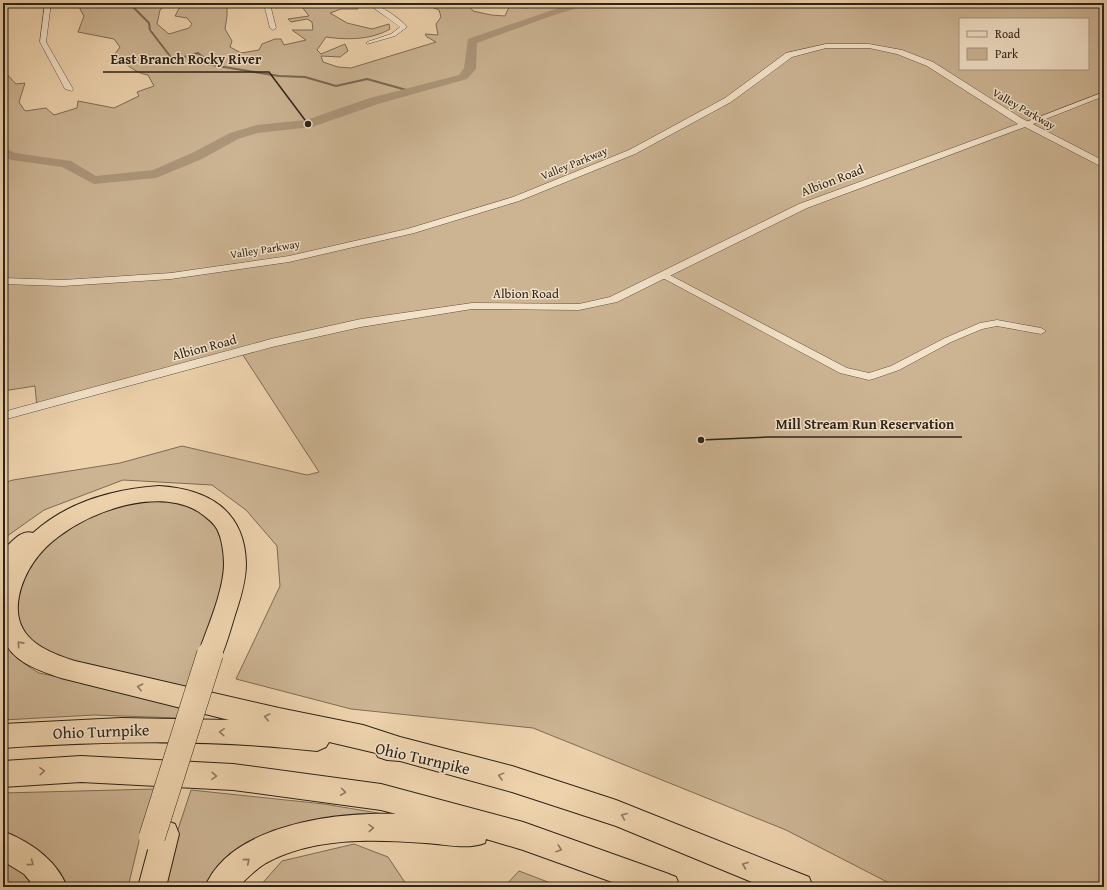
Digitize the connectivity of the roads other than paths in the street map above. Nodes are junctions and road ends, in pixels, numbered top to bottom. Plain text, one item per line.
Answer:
1 (48, 3) edge
2 (271, 3) edge
3 (370, 3) edge
4 (273, 28) dead end
5 (369, 44) dead end
6 (70, 89) dead end
7 (1104, 94) edge
8 (1025, 124) junction
9 (1104, 166) edge
10 (664, 275) junction
11 (3, 281) edge
12 (1041, 330) dead end
13 (3, 416) edge
14 (3, 563) edge
15 (215, 655) junction
16 (3, 736) edge
17 (400, 750) junction
18 (3, 774) edge
19 (158, 836) junction
20 (522, 836) junction
21 (3, 845) edge
22 (53, 887) edge
23 (139, 887) edge
24 (152, 887) edge
25 (219, 887) edge
26 (666, 887) edge
27 (799, 887) edge

1 - 6 street
2 - 4 street
3 - 5 street
7 - 8 street
8 - 9 street, Valley Parkway
8 - 10 street, Albion Road
8 - 11 street, Valley Parkway
10 - 12 street
10 - 13 street, Albion Road
14 - 15 highway
17 -> 15 highway
15 - 19 highway, bridge
17 -> 16 highway, Ohio Turnpike
27 -> 17 highway, Ohio Turnpike
18 -> 20 highway
19 - 23 highway
19 - 24 highway
25 -> 20 highway
20 -> 26 highway
21 -> 22 highway

